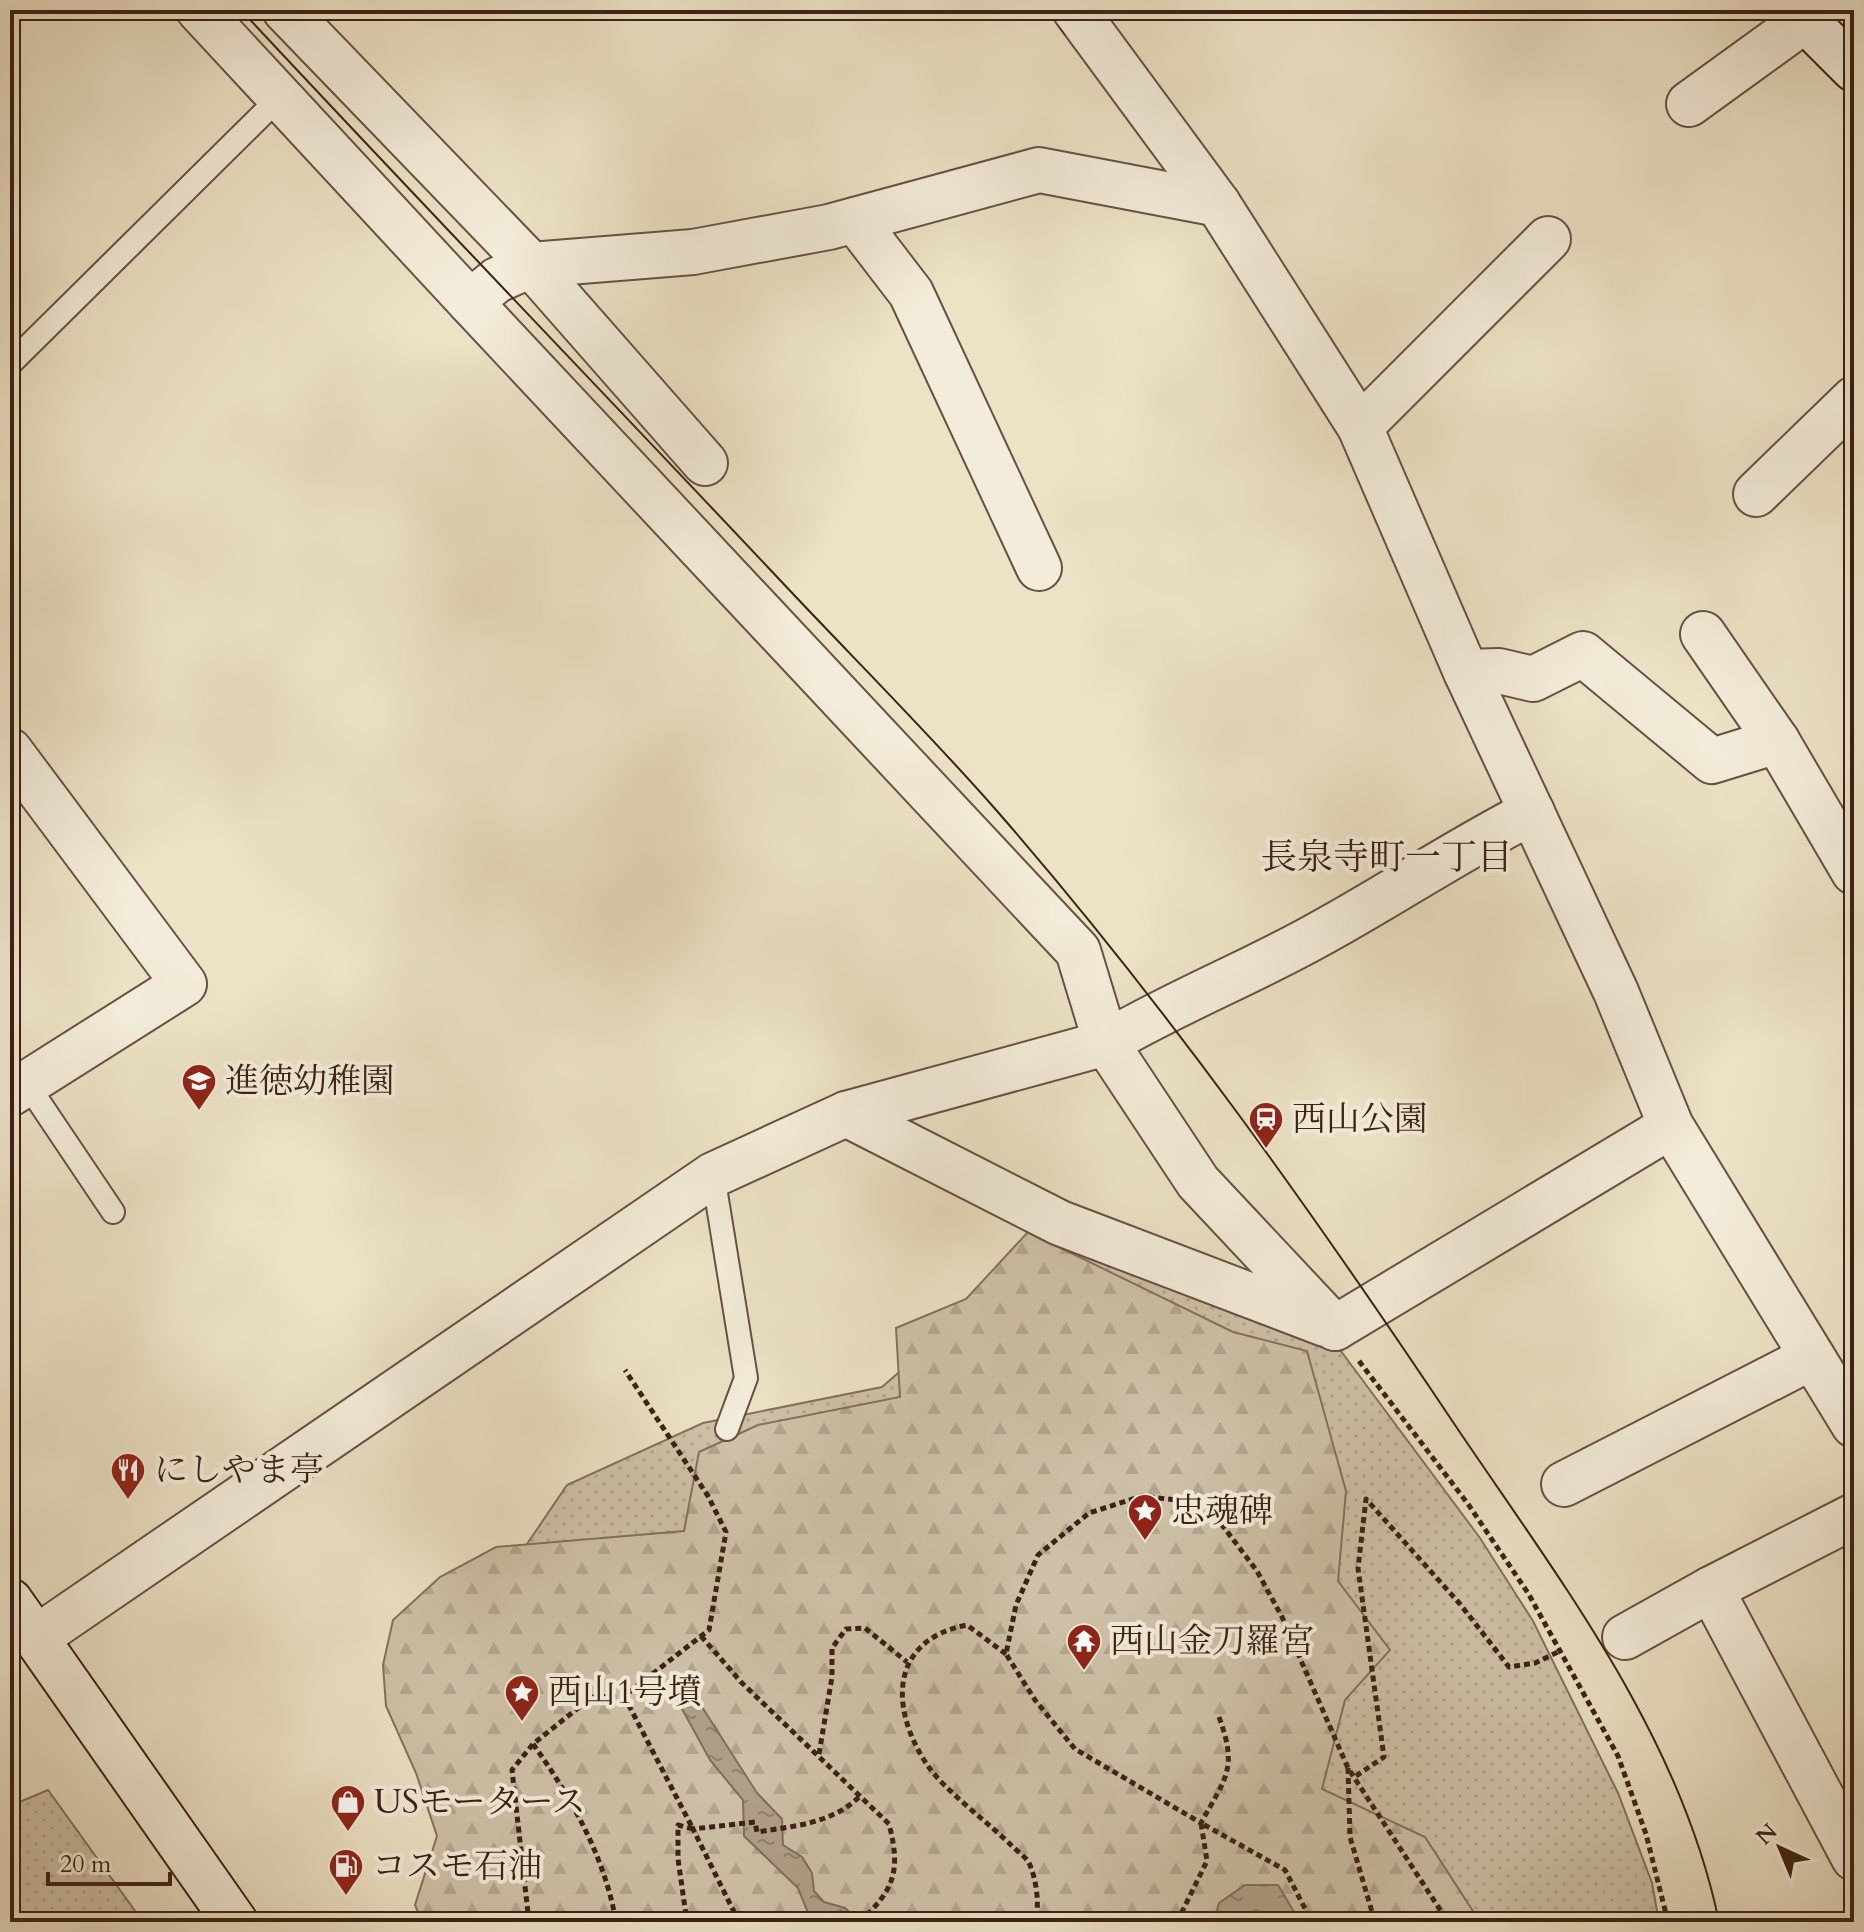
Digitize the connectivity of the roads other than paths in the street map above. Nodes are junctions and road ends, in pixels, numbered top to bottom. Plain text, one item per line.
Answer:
1 (199, 10) edge
2 (285, 10) edge
3 (1082, 12) edge
4 (1800, 15) edge
5 (1849, 54) edge
6 (280, 97) junction
7 (1689, 104) dead end
8 (1218, 204) junction
9 (855, 220) junction
10 (1548, 239) dead end
11 (531, 265) junction
12 (470, 302) junction
13 (10, 364) edge
14 (1854, 399) edge
15 (1360, 427) junction
16 (705, 463) dead end
17 (1756, 494) dead end
18 (1039, 568) dead end
19 (1703, 634) dead end
20 (1466, 672) junction
21 (1777, 741) junction
22 (10, 751) edge
23 (1532, 812) junction
24 (1854, 872) edge
25 (1106, 1043) junction
26 (18, 1089) edge
27 (846, 1114) junction
28 (1671, 1126) junction
29 (713, 1175) junction
30 (113, 1212) dead end
31 (1335, 1328) junction
32 (1812, 1357) junction
33 (1854, 1425) edge
34 (727, 1429) dead end
35 (1564, 1484) dead end
36 (1854, 1516) edge
37 (1711, 1589) junction
38 (10, 1601) edge
39 (1625, 1637) dead end
40 (36, 1638) junction
41 (1854, 1858) edge
42 (235, 1922) edge

1 - 6 street
2 - 11 street
3 - 8 street
4 - 5 street
4 - 7 street
6 - 12 street
6 - 13 lane
8 - 9 street
8 - 15 street
9 - 11 street
9 - 18 street
10 - 15 street
11 - 12 street
11 - 16 street
12 - 25 street
14 - 17 street
15 - 20 street
19 - 21 street
20 - 21 street
20 - 23 street
21 - 24 street
22 - 26 street
23 - 25 street
23 - 28 street
25 - 27 street
25 - 31 street
26 - 30 lane
27 - 29 street
27 - 31 street
28 - 31 street
28 - 32 street
29 - 34 lane
29 - 40 street
32 - 33 street
32 - 35 street
36 - 37 street
37 - 39 street
37 - 41 street
38 - 40 street
40 - 42 street

